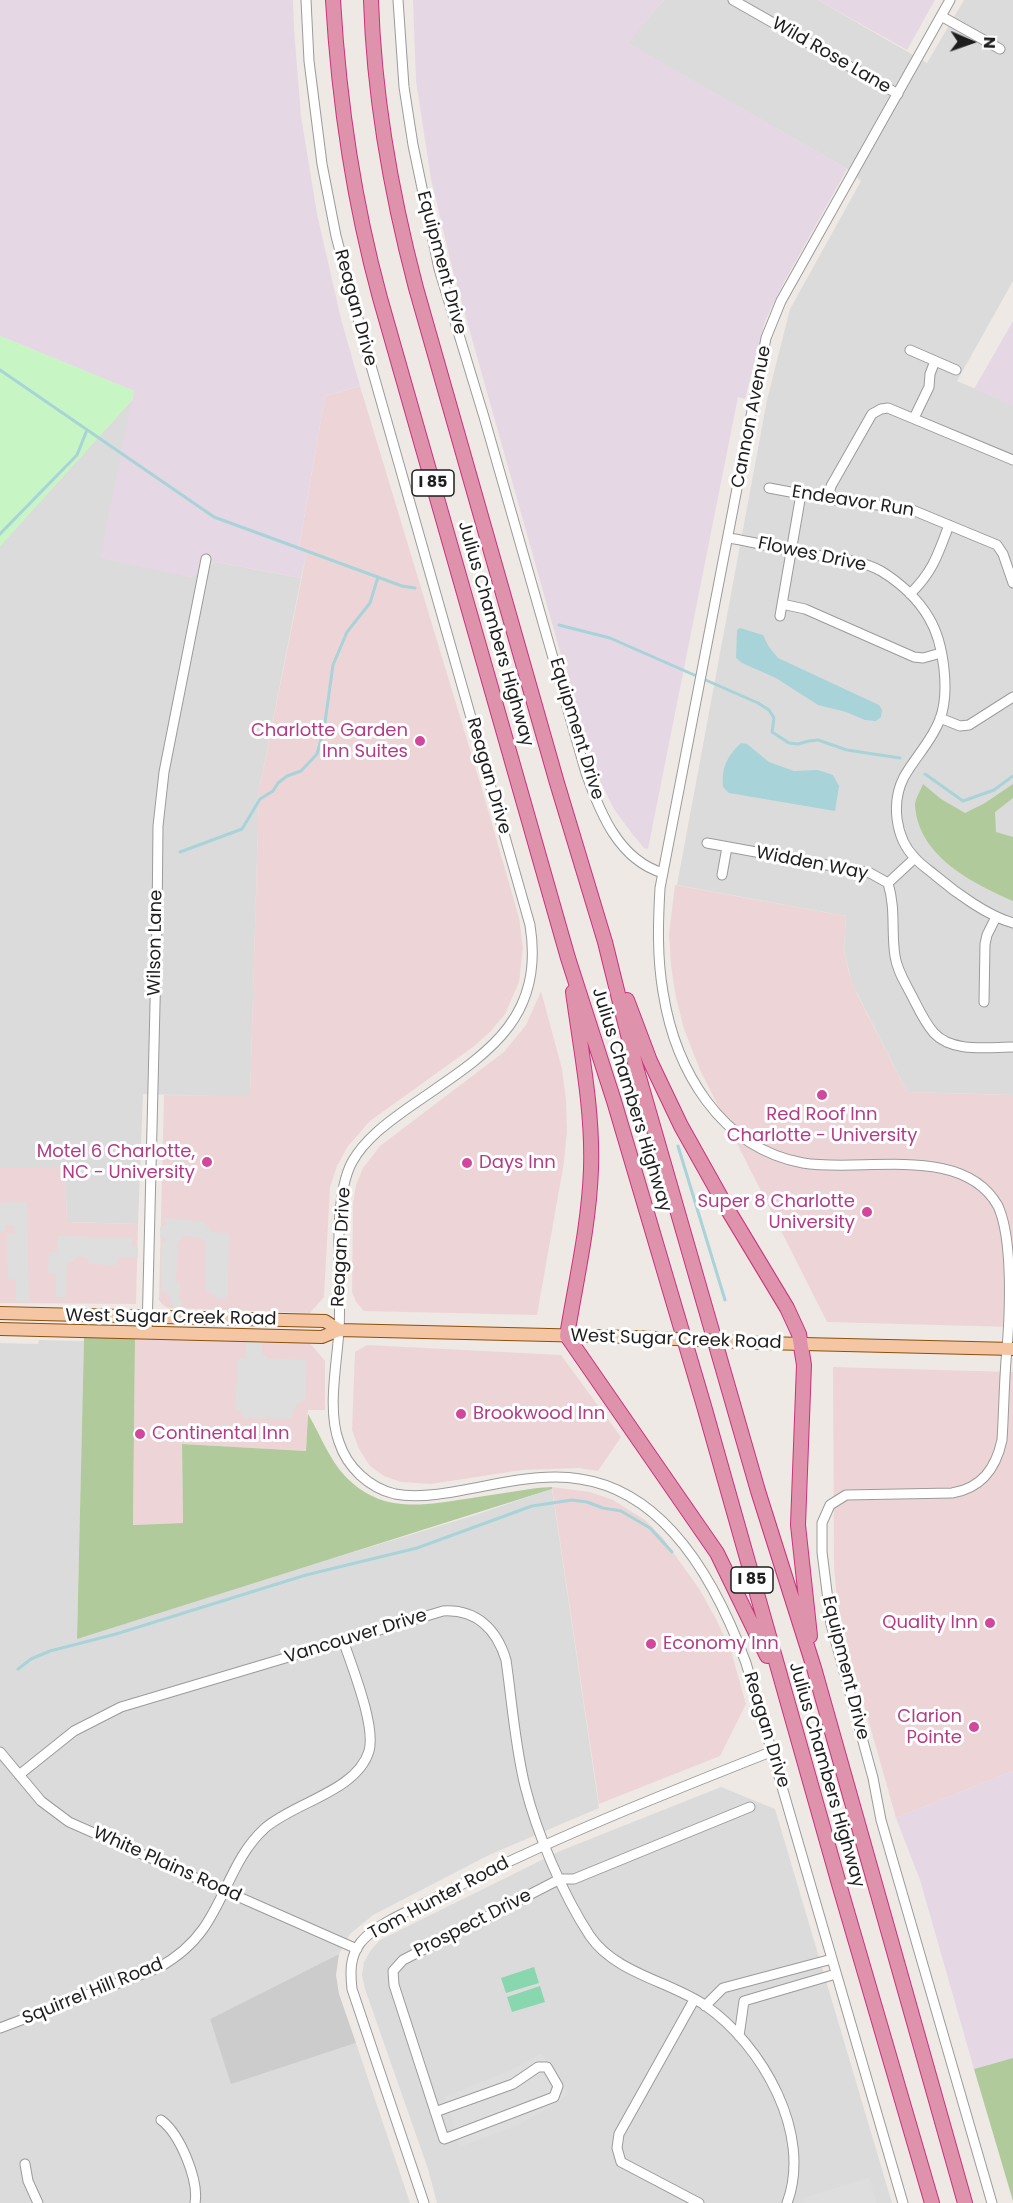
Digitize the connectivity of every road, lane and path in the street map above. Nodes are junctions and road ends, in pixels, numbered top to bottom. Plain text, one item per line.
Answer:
1 (306, 0) edge
2 (333, 0) edge
3 (371, 0) edge
4 (377, 0) edge
5 (398, 0) edge
6 (733, 0) edge
7 (950, 0) edge
8 (941, 16) junction
9 (1000, 49) dead end
10 (375, 63) junction
11 (898, 94) junction
12 (910, 350) dead end
13 (935, 361) junction
14 (956, 370) dead end
15 (914, 418) junction
16 (1013, 460) edge
17 (769, 488) dead end
18 (801, 494) junction
19 (828, 499) junction
20 (949, 525) junction
21 (729, 538) junction
22 (791, 551) junction
23 (206, 559) dead end
24 (1013, 583) edge
25 (910, 594) junction
26 (782, 604) junction
27 (780, 616) dead end
28 (941, 652) junction
29 (1013, 697) edge
30 (940, 718) junction
31 (707, 843) dead end
32 (728, 847) junction
33 (915, 858) junction
34 (663, 873) junction
35 (722, 875) dead end
36 (888, 883) junction
37 (996, 917) junction
38 (1013, 923) edge
39 (605, 942) junction
40 (568, 958) junction
41 (984, 1002) dead end
42 (1013, 1047) edge
43 (0, 1314) edge
44 (147, 1317) junction
45 (0, 1329) edge
46 (339, 1330) junction
47 (147, 1332) junction
48 (567, 1336) junction
49 (801, 1343) junction
50 (1010, 1349) edge
51 (343, 1640) junction
52 (814, 1668) junction
53 (782, 1684) junction
54 (773, 1751) junction
55 (0, 1752) edge
56 (19, 1775) junction
57 (750, 1807) dead end
58 (545, 1844) junction
59 (560, 1879) junction
60 (224, 1890) junction
61 (357, 1948) junction
62 (832, 1959) junction
63 (836, 1974) junction
64 (693, 2000) junction
65 (705, 2006) junction
66 (0, 2028) edge
67 (739, 2036) junction
68 (435, 2112) junction
69 (161, 2120) dead end
70 (25, 2164) dead end
71 (38, 2203) edge
72 (195, 2203) edge
73 (424, 2203) edge
74 (699, 2203) edge
75 (787, 2203) edge
76 (903, 2203) edge
77 (932, 2203) edge
78 (965, 2203) edge
79 (992, 2203) edge

1 - 46 street, Reagan Drive
2 - 40 highway, Julius Chambers Highway / I 85
3 - 10 highway, Julius Chambers Highway / I 85
4 - 10 highway
5 - 34 street, Equipment Drive
6 - 11 street, Wild Rose Lane
7 - 8 street, Cannon Avenue
8 - 9 street
8 - 11 street, Cannon Avenue
10 - 39 highway, Julius Chambers Highway / I 85
11 - 21 street, Cannon Avenue
12 - 13 street
13 - 14 street
13 - 15 street
15 - 16 street
15 - 19 street
17 - 18 street, Endeavor Run
18 - 19 street, Endeavor Run
18 - 22 street
19 - 20 street, Endeavor Run
20 - 24 street, Endeavor Run
20 - 25 street
21 - 22 street, Flowes Drive
21 - 34 street, Cannon Avenue
22 - 25 street, Flowes Drive
22 - 26 street
23 - 44 street, Wilson Lane
25 - 28 street, Flowes Drive
26 - 27 street
26 - 28 street
28 - 30 street, Flowes Drive
29 - 30 street
30 - 33 street, Flowes Drive
31 - 32 street, Widden Way
32 - 35 street
32 - 36 street, Widden Way
33 - 36 street
33 - 37 street, Flowes Drive
34 - 50 street, Equipment Drive
36 - 42 street, Widden Way
37 - 38 street, Flowes Drive
37 - 41 street
39 - 49 highway
39 - 52 highway, Julius Chambers Highway / I 85
40 - 48 highway
40 - 53 highway, Julius Chambers Highway / I 85
43 - 44 main road, West Sugar Creek Road
44 - 46 main road, West Sugar Creek Road
44 - 47 street, Wilson Lane
45 - 47 main road, West Sugar Creek Road
46 - 47 main road, West Sugar Creek Road
46 - 48 main road, West Sugar Creek Road
46 - 54 street, Reagan Drive
48 - 49 main road, West Sugar Creek Road, bridge
48 - 53 highway
49 - 50 main road, West Sugar Creek Road
49 - 52 highway
50 - 79 street, Equipment Drive
51 - 56 street, Vancouver Drive
51 - 58 street, Vancouver Drive
51 - 60 street, Squirrel Hill Road
52 - 78 highway, Julius Chambers Highway / I 85
53 - 77 highway, Julius Chambers Highway / I 85
54 - 58 street, Tom Hunter Road
54 - 62 street, Reagan Drive
55 - 56 street, White Plains Road
56 - 60 street, White Plains Road
57 - 59 street, Prospect Drive
58 - 59 street
58 - 61 street, Tom Hunter Road
59 - 64 street
59 - 68 street, Prospect Drive
60 - 61 street, White Plains Road
60 - 66 street, Squirrel Hill Road
61 - 73 street, Tom Hunter Road
62 - 63 street, Reagan Drive
62 - 65 street
63 - 67 street
63 - 76 street, Reagan Drive
64 - 65 street
64 - 74 street
65 - 67 street
67 - 75 street
68 - 68 street, Prospect Drive
69 - 72 street
70 - 71 street

